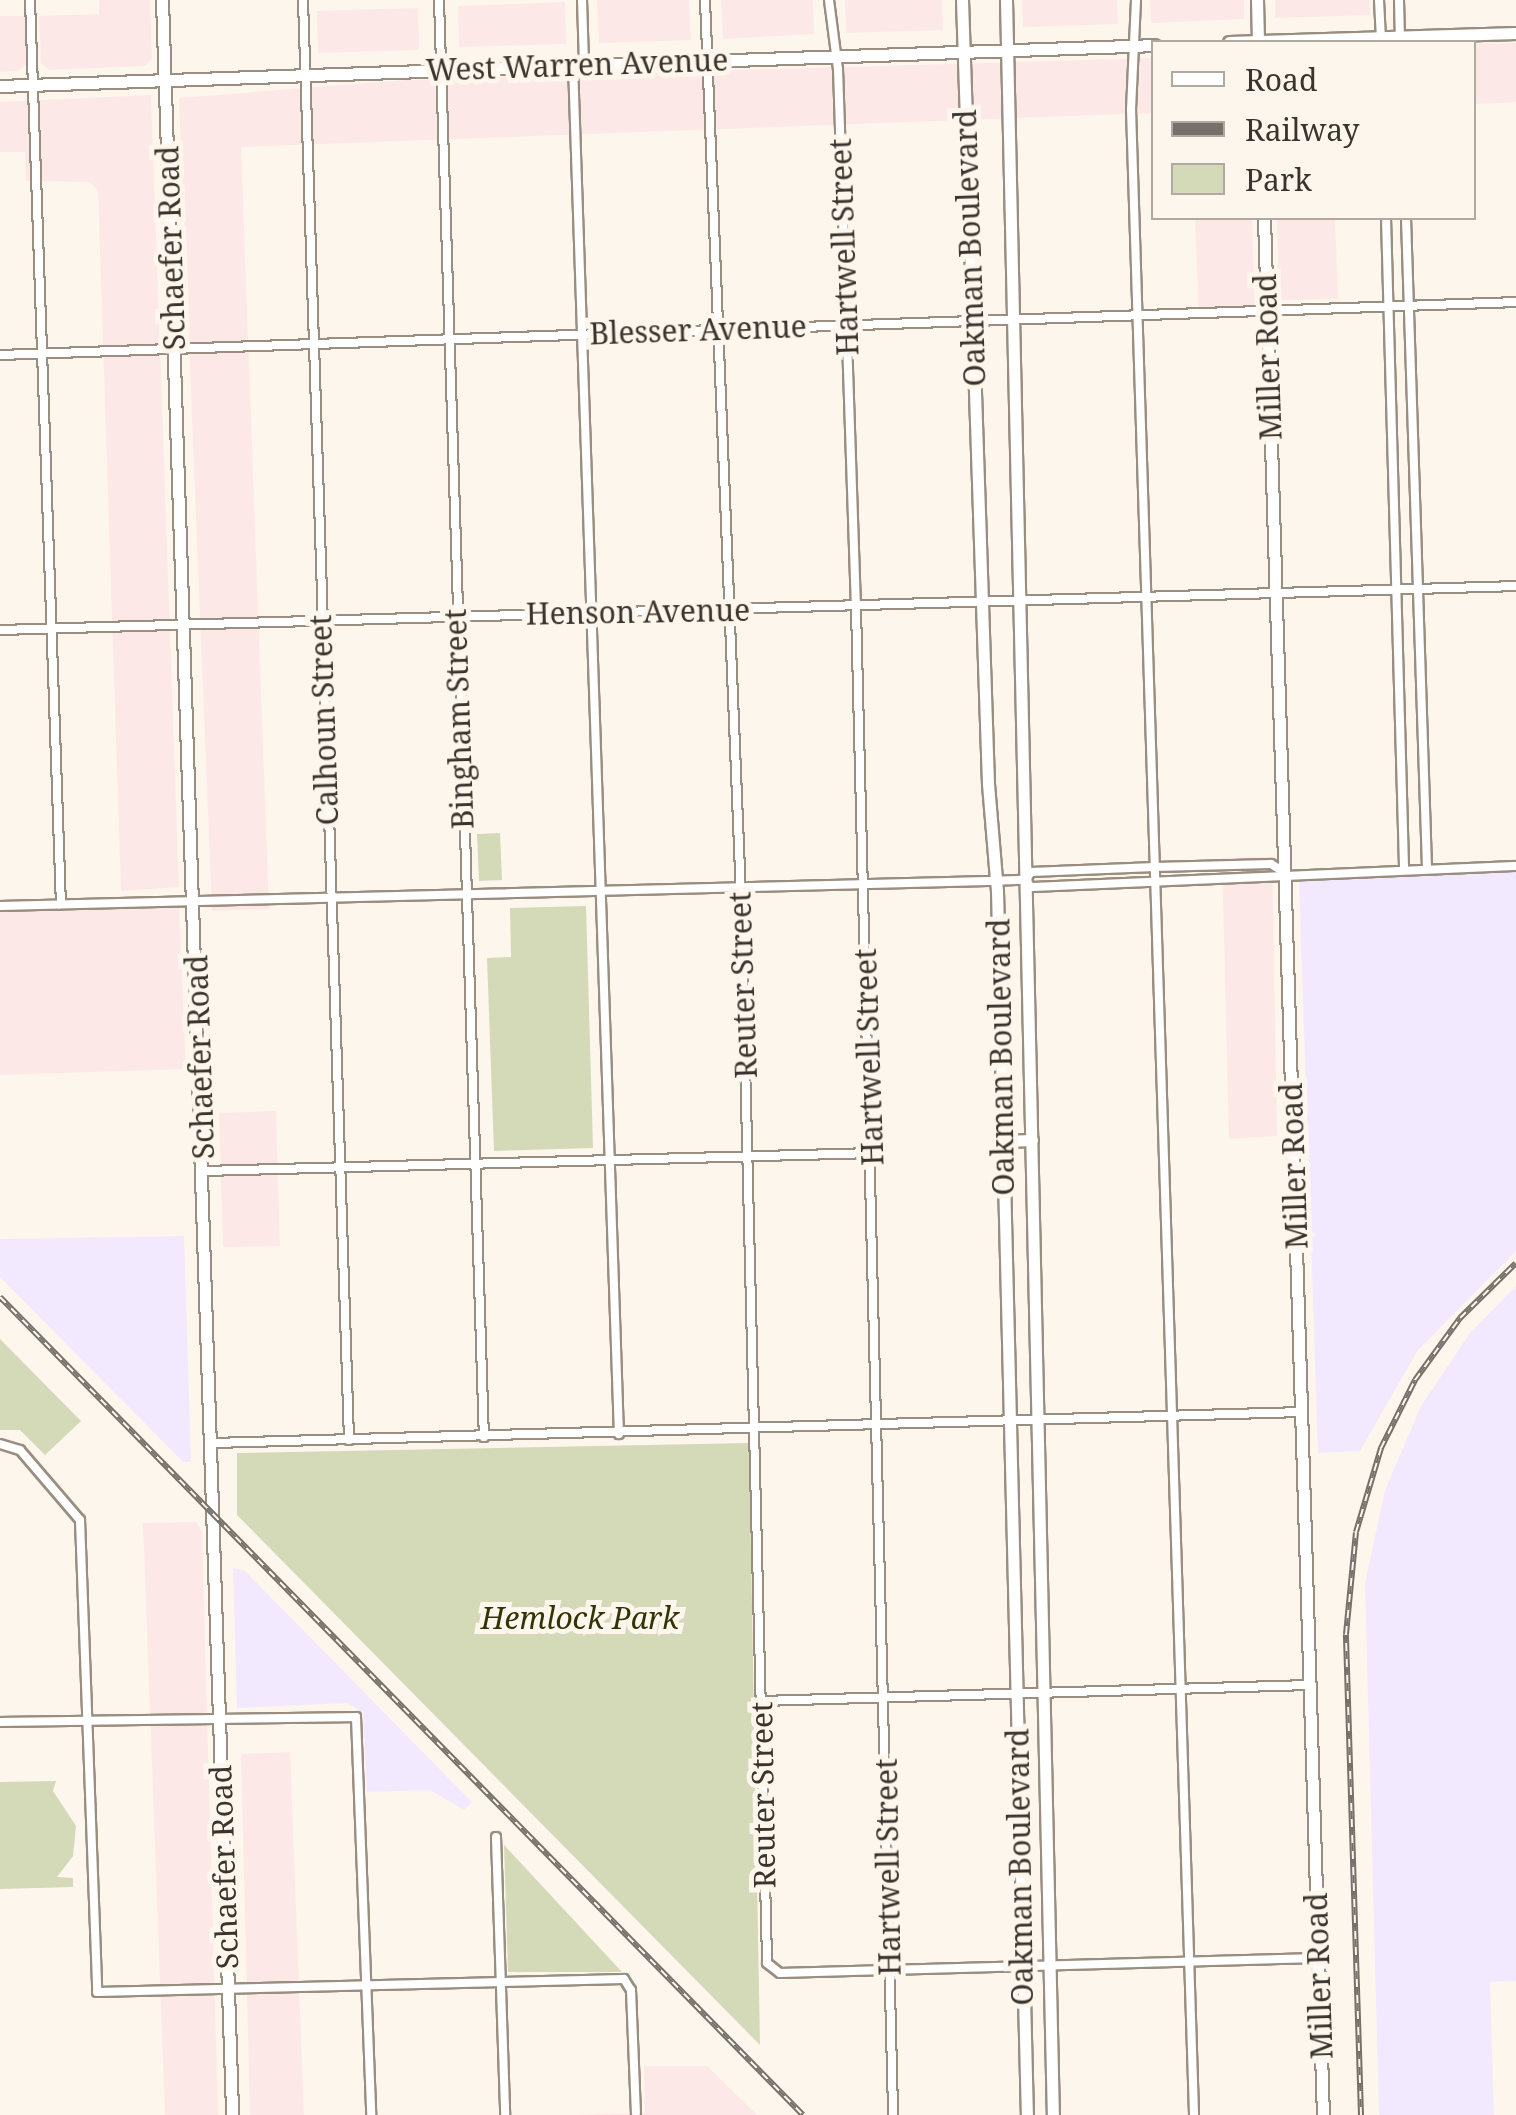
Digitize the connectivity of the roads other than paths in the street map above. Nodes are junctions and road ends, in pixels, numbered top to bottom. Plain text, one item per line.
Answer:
1 (30, 0) edge
2 (162, 0) edge
3 (303, 0) edge
4 (438, 0) edge
5 (582, 0) edge
6 (705, 0) edge
7 (829, 0) edge
8 (962, 0) edge
9 (1006, 0) edge
10 (1136, 0) edge
11 (1257, 0) edge
12 (1379, 0) edge
13 (1399, 0) edge
14 (1516, 33) edge
15 (1258, 40) edge
16 (1381, 40) edge
17 (1400, 40) edge
18 (1151, 45) edge
19 (1133, 46) junction
20 (1010, 51) junction
21 (962, 52) junction
22 (834, 56) junction
23 (708, 60) junction
24 (579, 64) junction
25 (438, 70) junction
26 (303, 75) junction
27 (165, 82) junction
28 (0, 86) edge
29 (32, 86) junction
30 (1264, 220) edge
31 (1386, 220) edge
32 (1406, 220) edge
33 (1516, 302) edge
34 (1389, 305) junction
35 (1408, 305) junction
36 (1267, 309) junction
37 (1138, 314) junction
38 (1013, 318) junction
39 (972, 320) junction
40 (847, 325) junction
41 (720, 330) junction
42 (581, 334) junction
43 (446, 339) junction
44 (311, 344) junction
45 (174, 349) junction
46 (41, 354) junction
47 (0, 355) edge
48 (1516, 586) edge
49 (1398, 590) junction
50 (1417, 590) junction
51 (1276, 594) junction
52 (1146, 598) junction
53 (1021, 603) junction
54 (982, 604) junction
55 (856, 608) junction
56 (592, 611) junction
57 (730, 611) junction
58 (456, 615) junction
59 (320, 620) junction
60 (184, 625) junction
61 (50, 629) junction
62 (0, 630) edge
63 (1226, 865) junction
64 (1516, 866) edge
65 (1155, 867) junction
66 (1404, 868) junction
67 (1427, 868) junction
68 (1094, 869) junction
69 (1284, 872) junction
70 (1025, 880) junction
71 (996, 881) junction
72 (1226, 881) junction
73 (1156, 883) junction
74 (864, 884) junction
75 (1094, 885) junction
76 (740, 886) junction
77 (603, 890) junction
78 (466, 894) junction
79 (330, 898) junction
80 (194, 900) junction
81 (61, 904) junction
82 (0, 906) edge
83 (1032, 1140) junction
84 (1003, 1141) junction
85 (872, 1153) junction
86 (748, 1156) junction
87 (610, 1160) junction
88 (476, 1164) junction
89 (340, 1167) junction
90 (204, 1171) junction
91 (1302, 1412) junction
92 (1172, 1415) junction
93 (1010, 1420) junction
94 (1038, 1420) junction
95 (878, 1424) junction
96 (754, 1428) junction
97 (619, 1434) junction
98 (484, 1437) junction
99 (349, 1440) junction
100 (213, 1443) junction
101 (0, 1444) edge
102 (1310, 1685) junction
103 (1180, 1689) junction
104 (1016, 1693) junction
105 (1044, 1693) junction
106 (884, 1698) junction
107 (761, 1701) junction
108 (220, 1717) junction
109 (88, 1719) junction
110 (0, 1722) edge
111 (496, 1838) dead end
112 (1318, 1958) junction
113 (1189, 1962) junction
114 (1022, 1966) junction
115 (1050, 1966) junction
116 (890, 1970) junction
117 (500, 1981) junction
118 (367, 1985) junction
119 (228, 1989) junction
120 (636, 2112) dead end
121 (232, 2115) edge
122 (371, 2115) edge
123 (505, 2115) edge
124 (893, 2115) edge
125 (1027, 2115) edge
126 (1053, 2115) edge
127 (1194, 2115) edge
128 (1323, 2115) edge

1 - 29 street
2 - 27 street, Schaefer Road
3 - 26 street, Calhoun Street
4 - 25 street, Bingham Street
5 - 24 street
6 - 23 street, Reuter Street
7 - 22 street, Hartwell Street
8 - 21 street, Oakman Boulevard
9 - 20 street, Oakman Boulevard
10 - 19 street
11 - 15 street
12 - 16 street
13 - 17 street
14 - 17 street
18 - 19 street, West Warren Avenue
19 - 20 street, West Warren Avenue
19 - 37 street
20 - 21 street, West Warren Avenue
20 - 38 street, Oakman Boulevard
21 - 22 street, West Warren Avenue
21 - 39 street, Oakman Boulevard
22 - 23 street, West Warren Avenue
22 - 40 street, Hartwell Street
23 - 24 street, West Warren Avenue
23 - 41 street, Reuter Street
24 - 25 street, West Warren Avenue
24 - 42 street
25 - 26 street, West Warren Avenue
25 - 43 street, Bingham Street
26 - 27 street, West Warren Avenue
26 - 44 street, Calhoun Street
27 - 29 street, West Warren Avenue
27 - 45 street, Schaefer Road
28 - 29 street, West Warren Avenue
29 - 46 street
30 - 36 street, Miller Road
31 - 34 street
32 - 35 street
33 - 35 street, Blesser Avenue
34 - 35 street, Blesser Avenue
34 - 36 street, Blesser Avenue
34 - 49 street
35 - 50 street
36 - 37 street, Blesser Avenue
36 - 51 street, Miller Road
37 - 38 street, Blesser Avenue
37 - 52 street
38 - 39 street, Blesser Avenue
38 - 53 street, Oakman Boulevard
39 - 40 street, Blesser Avenue
39 - 54 street, Oakman Boulevard
40 - 41 street, Blesser Avenue
40 - 55 street, Hartwell Street
41 - 42 street, Blesser Avenue
41 - 57 street, Reuter Street
42 - 43 street, Blesser Avenue
42 - 56 street
43 - 44 street, Blesser Avenue
43 - 58 street, Bingham Street
44 - 45 street, Blesser Avenue
44 - 59 street, Calhoun Street
45 - 46 street, Blesser Avenue
45 - 60 street, Schaefer Road
46 - 47 street, Blesser Avenue
46 - 61 street
48 - 50 street
49 - 50 street
49 - 51 street, Henson Avenue
49 - 66 street
50 - 67 street
51 - 52 street, Henson Avenue
51 - 69 street, Miller Road
52 - 53 street, Henson Avenue
52 - 65 street
53 - 54 street, Henson Avenue
53 - 70 street, Oakman Boulevard
54 - 55 street, Henson Avenue
54 - 71 street, Oakman Boulevard
55 - 57 street, Henson Avenue
55 - 74 street, Hartwell Street
56 - 57 street, Henson Avenue
56 - 58 street, Henson Avenue
56 - 77 street
57 - 76 street, Reuter Street
58 - 59 street, Henson Avenue
58 - 78 street, Bingham Street
59 - 60 street, Henson Avenue
59 - 79 street, Calhoun Street
60 - 61 street, Henson Avenue
60 - 80 street, Schaefer Road
61 - 62 street, Henson Avenue
61 - 81 street
63 - 65 street
63 - 69 street
63 - 72 street
64 - 67 street
65 - 68 street
65 - 73 street
66 - 67 street
66 - 69 street
68 - 70 street
68 - 75 street
69 - 72 street
69 - 91 street, Miller Road
70 - 71 street
70 - 75 street
70 - 83 street, Oakman Boulevard
71 - 74 street
71 - 84 street, Oakman Boulevard
72 - 73 street
73 - 75 street
73 - 92 street
74 - 76 street
74 - 85 street, Hartwell Street
76 - 77 street
76 - 86 street, Reuter Street
77 - 78 street
77 - 87 street
78 - 79 street
78 - 88 street, Bingham Street
79 - 80 street
79 - 89 street, Calhoun Street
80 - 81 street
80 - 90 street, Schaefer Road
81 - 82 street
83 - 84 street
83 - 94 street, Oakman Boulevard
84 - 93 street, Oakman Boulevard
85 - 86 street
85 - 95 street, Hartwell Street
86 - 87 street
86 - 96 street, Reuter Street
87 - 88 street
87 - 97 street
88 - 89 street
88 - 98 street, Bingham Street
89 - 90 street
89 - 99 street, Calhoun Street
90 - 100 street, Schaefer Road
91 - 92 street
91 - 102 street, Miller Road
92 - 94 street
92 - 103 street
93 - 94 street
93 - 95 street
93 - 104 street, Oakman Boulevard
94 - 105 street, Oakman Boulevard
95 - 96 street
95 - 106 street, Hartwell Street
96 - 97 street
96 - 107 street, Reuter Street
97 - 98 street
98 - 99 street
99 - 100 street
100 - 108 street, Schaefer Road
101 - 109 street
102 - 103 street
102 - 112 street, Miller Road
103 - 105 street
103 - 113 street
104 - 105 street
104 - 106 street
104 - 114 street, Oakman Boulevard
105 - 115 street, Oakman Boulevard
106 - 107 street
106 - 116 street, Hartwell Street
107 - 116 street, Reuter Street
108 - 109 street
108 - 118 street
108 - 119 street, Schaefer Road
109 - 110 street
109 - 119 street
111 - 117 street
112 - 113 street
112 - 128 street, Miller Road
113 - 115 street
113 - 127 street
114 - 115 street
114 - 116 street
114 - 125 street, Oakman Boulevard
115 - 126 street, Oakman Boulevard
116 - 124 street, Hartwell Street
117 - 118 street
117 - 120 street
117 - 123 street
118 - 119 street
118 - 122 street
119 - 121 street, Schaefer Road

